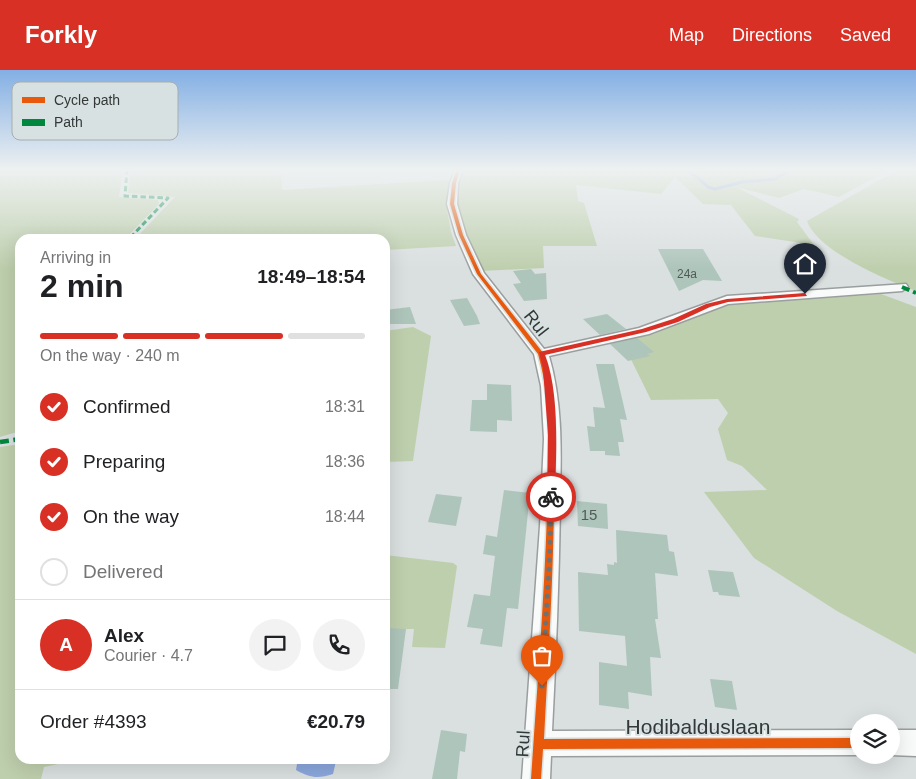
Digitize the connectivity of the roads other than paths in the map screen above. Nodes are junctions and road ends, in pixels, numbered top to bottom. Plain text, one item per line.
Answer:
1 (452, 202) edge
2 (902, 287) dead end
3 (541, 354) junction
4 (850, 743) edge
5 (900, 743) edge
6 (916, 743) edge
7 (538, 744) junction
8 (536, 779) edge

1 - 3 street, Rul
2 - 3 street, Rul
3 - 7 street, Rul
4 - 7 street, Hodibalduslaan
5 - 6 street
7 - 8 street, Rul

